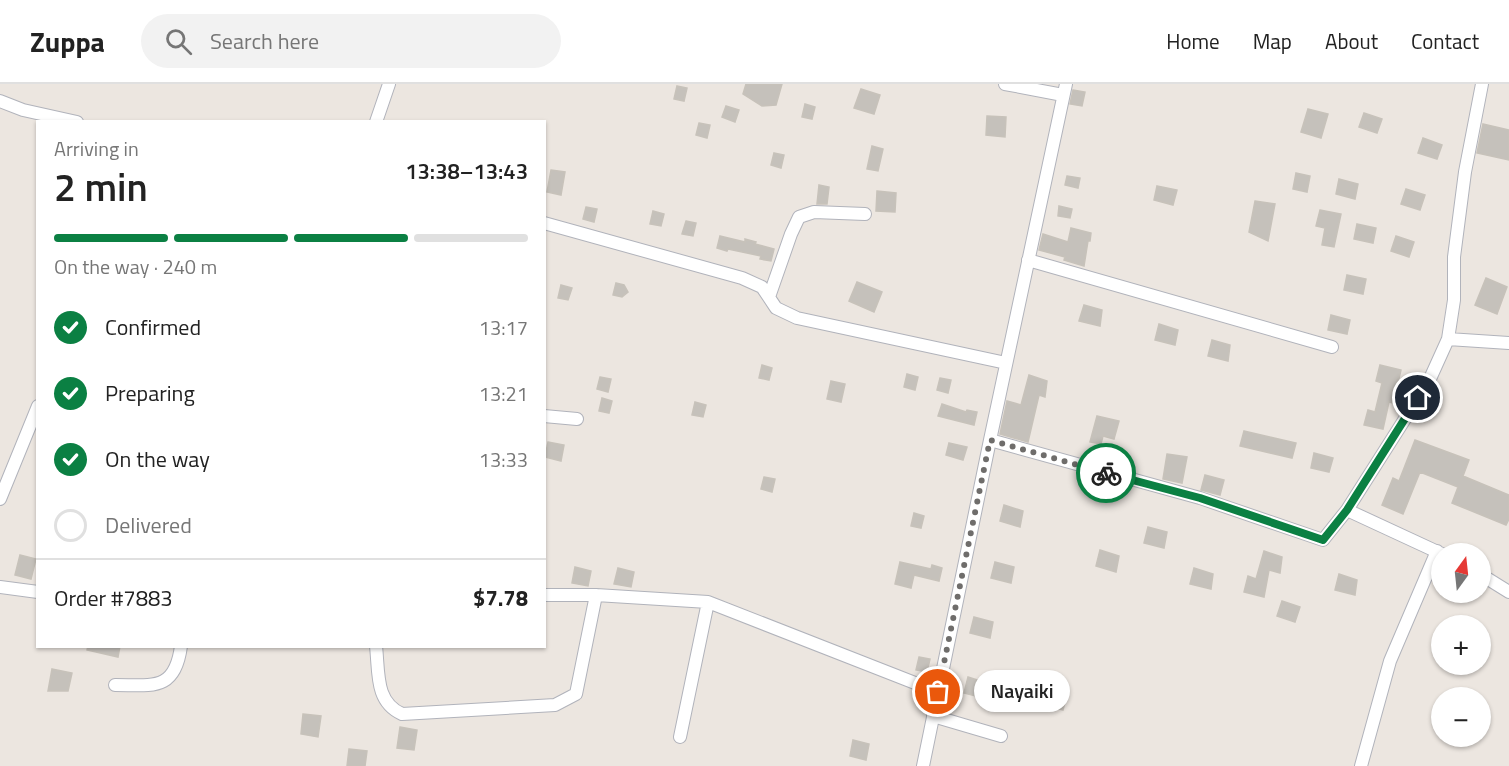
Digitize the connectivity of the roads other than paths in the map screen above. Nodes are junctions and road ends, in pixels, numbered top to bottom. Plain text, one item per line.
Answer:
1 (389, 84) edge
2 (1005, 84) edge
3 (1482, 84) edge
4 (1065, 90) edge
5 (0, 101) edge
6 (67, 120) edge
7 (377, 120) edge
8 (865, 214) dead end
9 (546, 224) edge
10 (1028, 261) junction
11 (769, 297) junction
12 (1448, 339) junction
13 (1509, 343) edge
14 (1332, 347) dead end
15 (1006, 363) junction
16 (36, 411) edge
17 (546, 416) edge
18 (577, 419) dead end
19 (990, 440) junction
20 (0, 499) edge
21 (1347, 510) junction
22 (1431, 549) edge
23 (1431, 571) edge
24 (1491, 581) edge
25 (0, 588) edge
26 (36, 592) edge
27 (1509, 592) edge
28 (546, 595) edge
29 (596, 595) junction
30 (708, 602) junction
31 (181, 648) edge
32 (376, 648) edge
33 (115, 685) dead end
34 (938, 692) junction
35 (933, 716) junction
36 (1001, 736) dead end
37 (680, 737) dead end
38 (923, 766) edge
39 (1361, 766) edge

1 - 7 street
2 - 4 street
3 - 12 street
4 - 10 street
5 - 6 street
8 - 11 street
9 - 11 street
10 - 14 street
10 - 15 street
11 - 15 street
12 - 13 street
12 - 21 street
15 - 19 street
16 - 20 street
17 - 18 street
19 - 21 street
19 - 34 street
21 - 22 street
23 - 39 street
24 - 27 street
25 - 26 street
28 - 29 street
29 - 30 street
29 - 32 street
30 - 34 street
30 - 37 street
31 - 33 street
34 - 35 street
35 - 36 street
35 - 38 street

